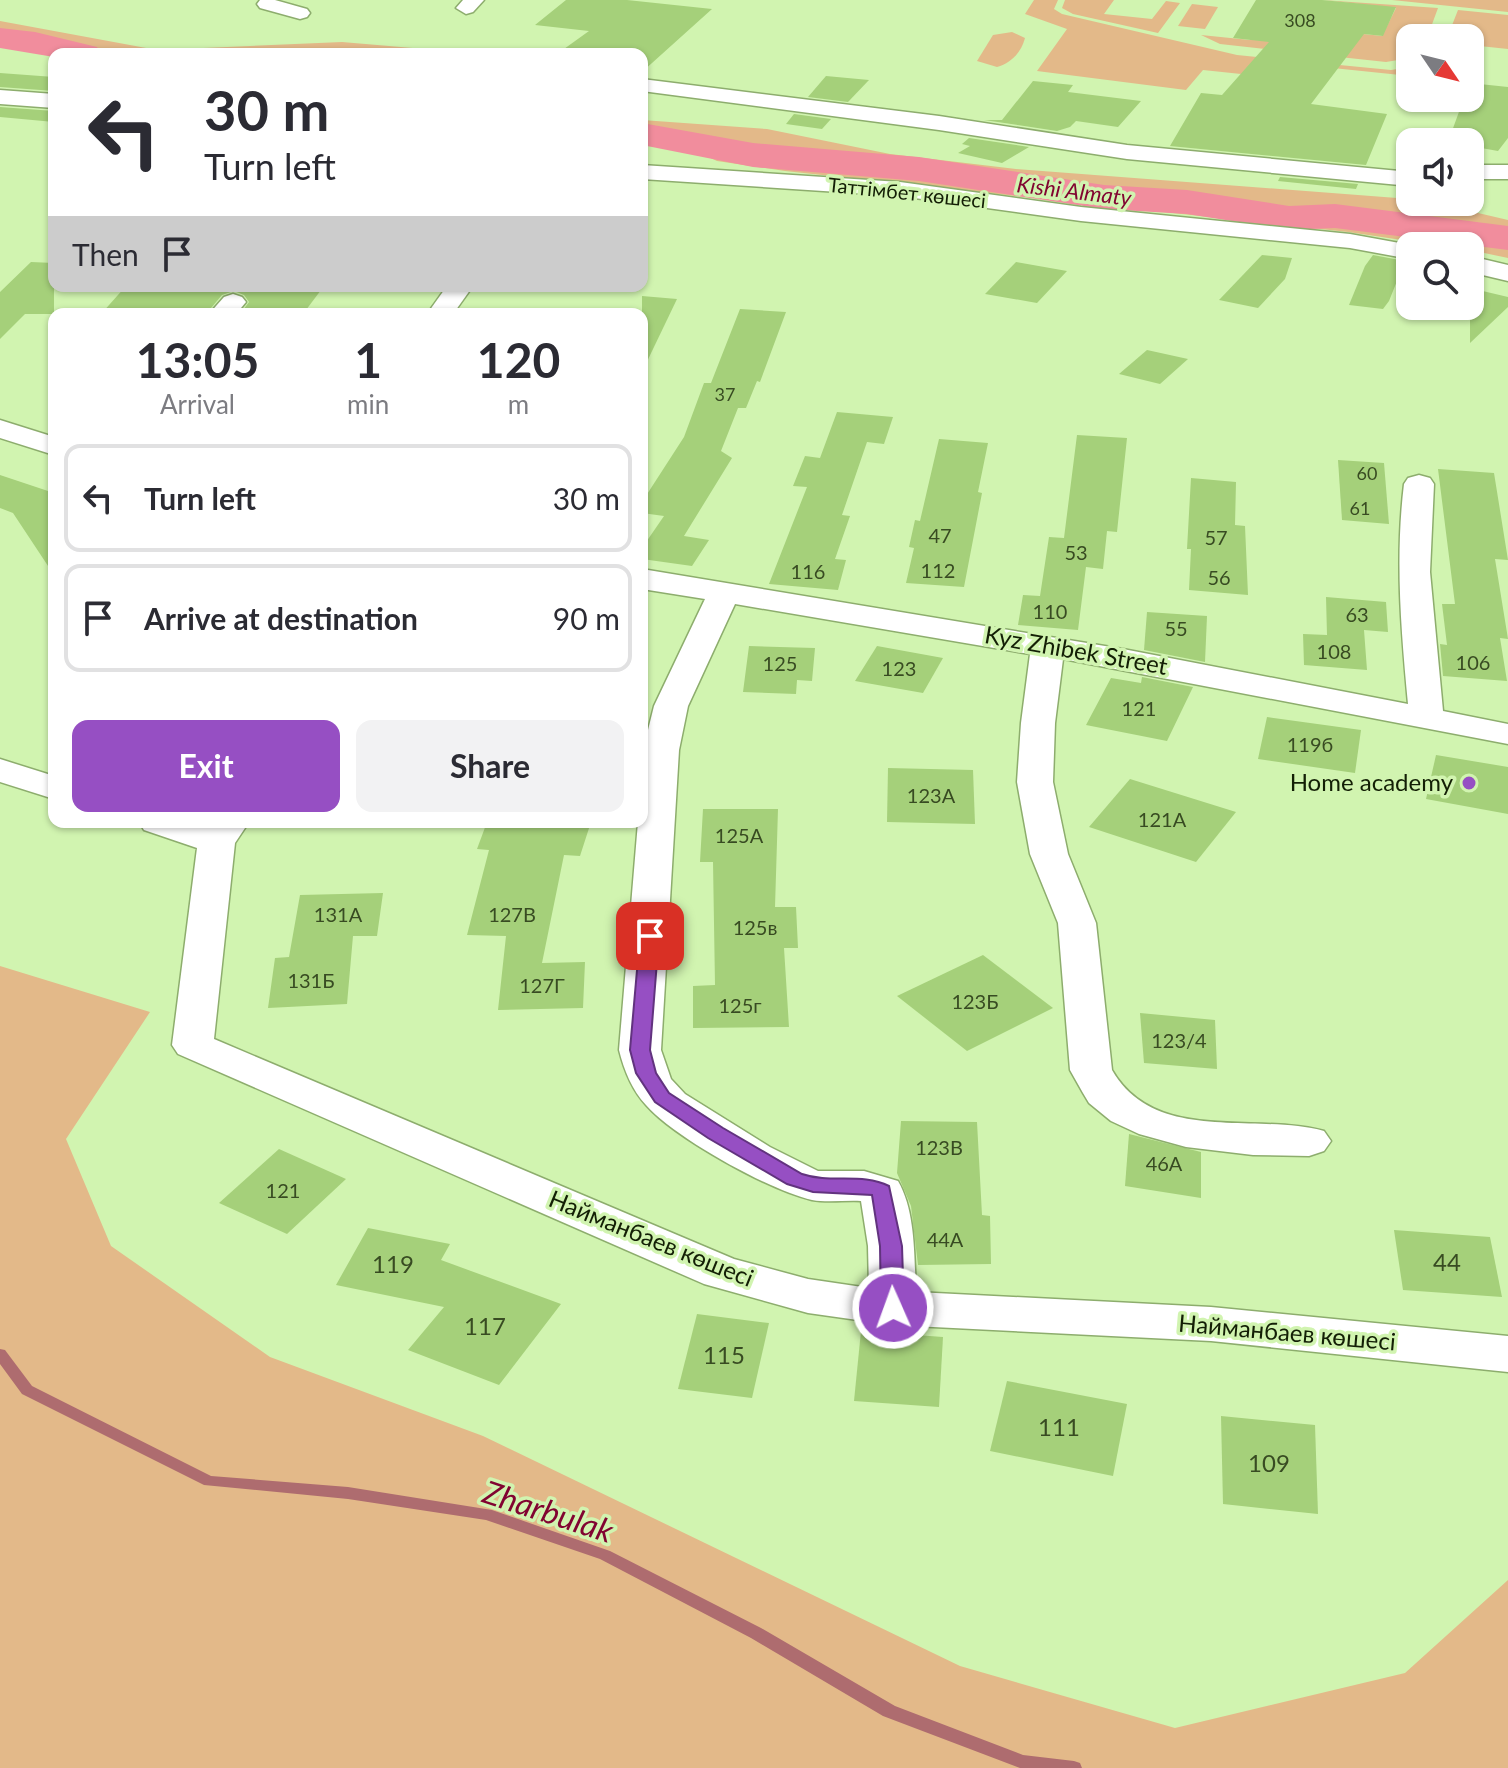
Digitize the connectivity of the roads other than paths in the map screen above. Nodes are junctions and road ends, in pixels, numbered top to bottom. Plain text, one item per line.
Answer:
1 (271, 0) edge
2 (300, 13) dead end
3 (648, 86) edge
4 (0, 97) edge
5 (48, 101) edge
6 (648, 172) edge
7 (1484, 172) edge
8 (1508, 172) edge
9 (1396, 178) edge
10 (1396, 249) edge
11 (1484, 267) edge
12 (1508, 273) edge
13 (0, 429) edge
14 (48, 444) edge
15 (1419, 484) dead end
16 (648, 580) edge
17 (724, 592) junction
18 (1048, 646) junction
19 (1426, 718) junction
20 (1508, 734) edge
21 (0, 770) edge
22 (48, 786) edge
23 (197, 828) edge
24 (224, 832) edge
25 (1309, 1141) dead end
26 (893, 1308) junction
27 (1508, 1354) edge

1 - 2 street
3 - 9 street
4 - 5 street
6 - 10 street, Таттімбет көшесі
7 - 8 street
11 - 12 street
13 - 14 street
15 - 19 street
16 - 17 street, Kyz Zhibek Street
17 - 18 street, Kyz Zhibek Street
17 - 26 street
18 - 19 street, Kyz Zhibek Street
18 - 25 street
19 - 20 street, Kyz Zhibek Street
21 - 22 street
23 - 24 street
24 - 26 street, Найманбаев көшесі
26 - 27 street, Найманбаев көшесі

